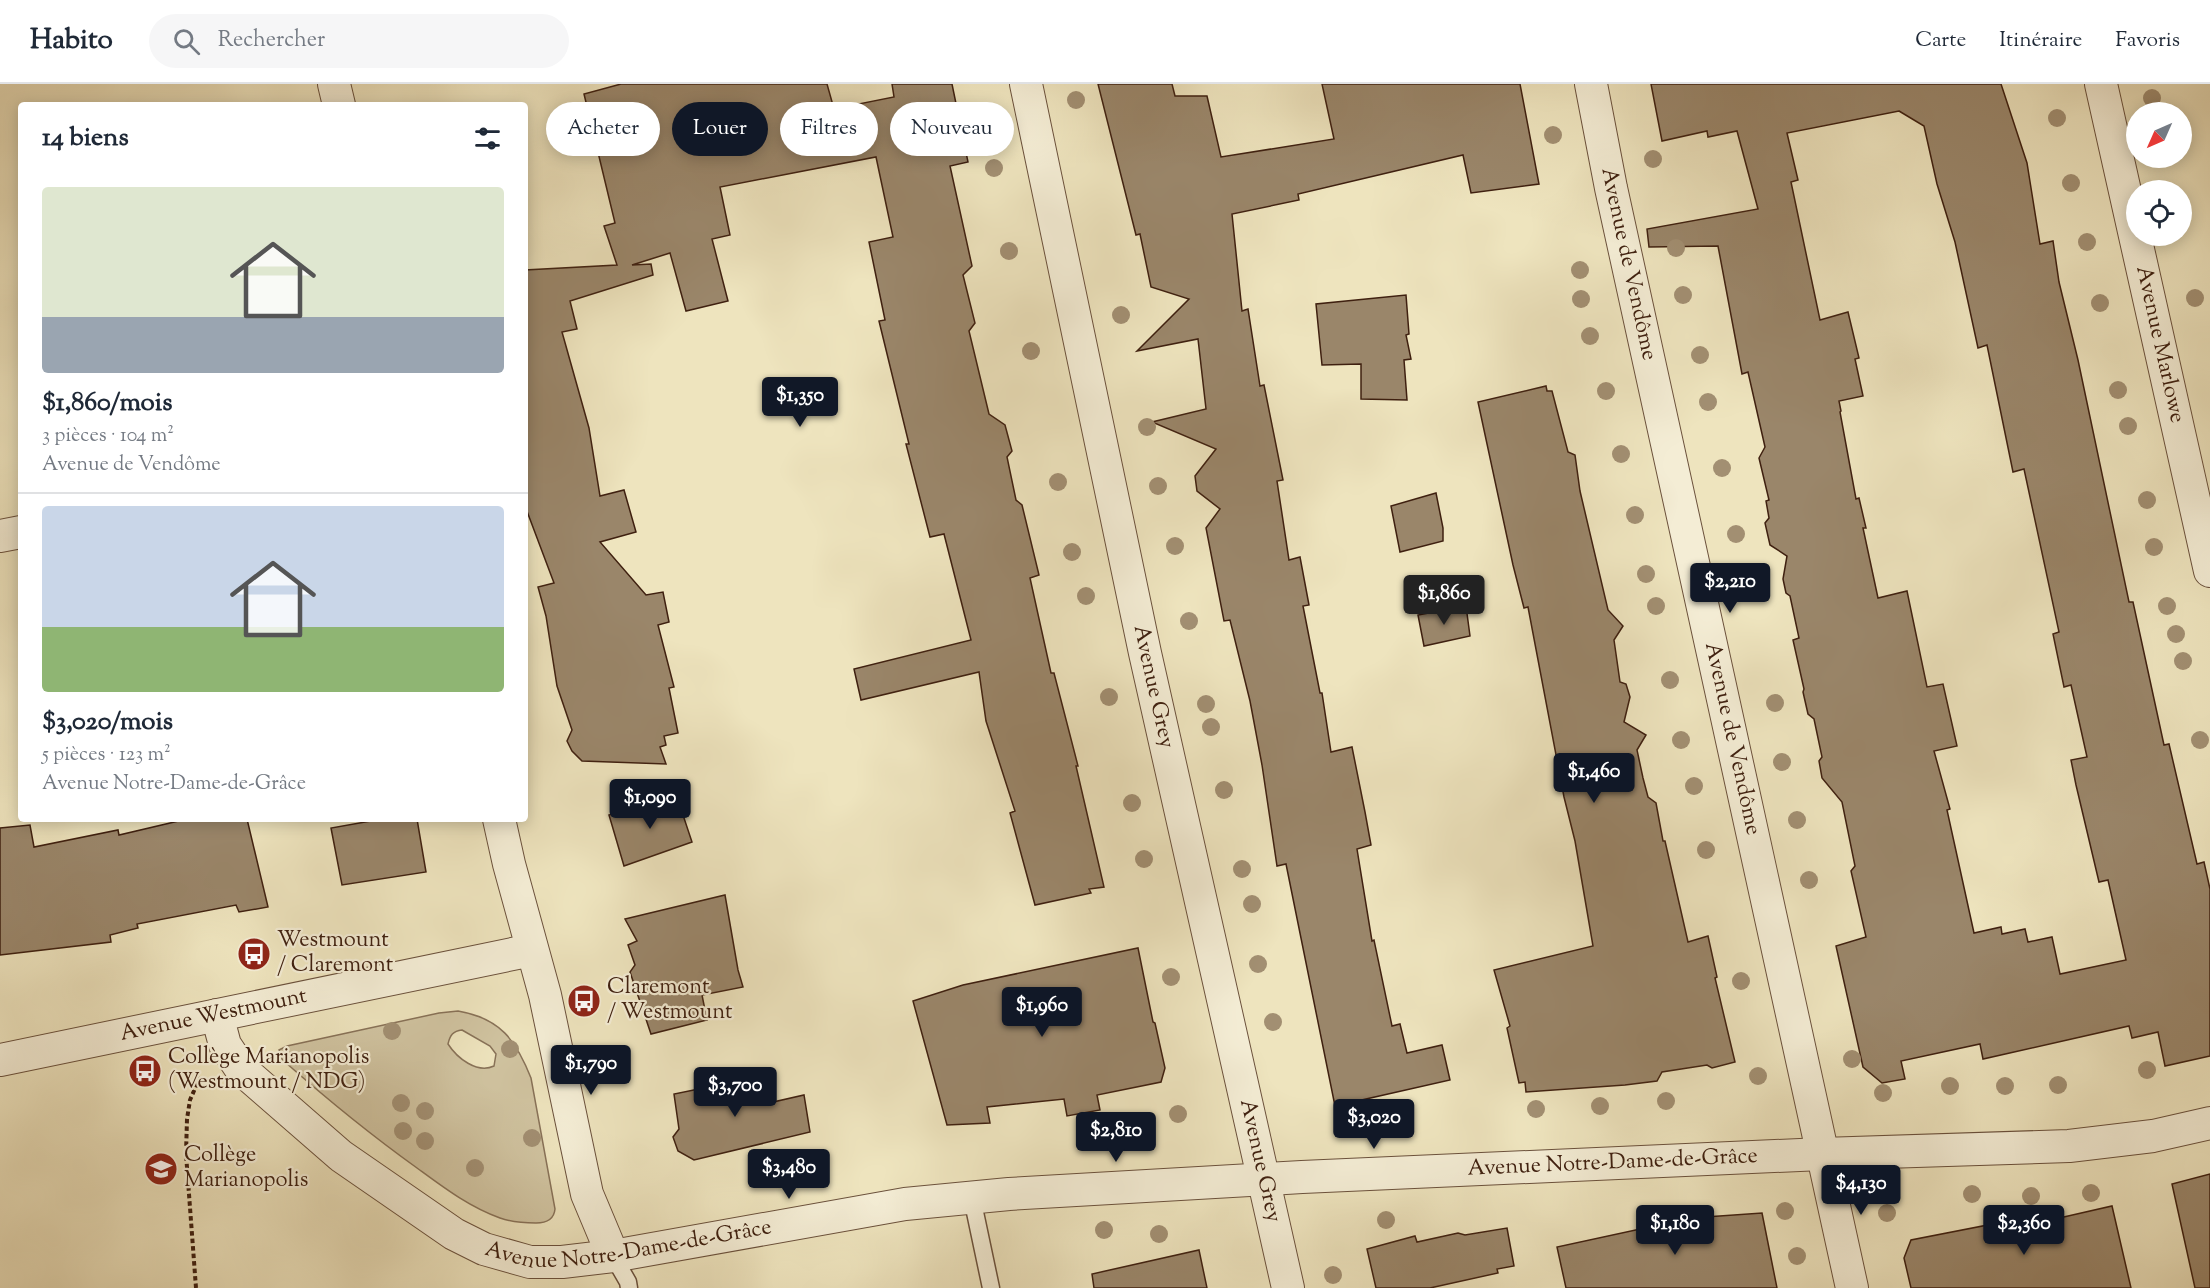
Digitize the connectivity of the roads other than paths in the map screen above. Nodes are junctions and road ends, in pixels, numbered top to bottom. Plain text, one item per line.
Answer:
1 (334, 84) edge
2 (1026, 84) edge
3 (1592, 84) edge
4 (2101, 84) edge
5 (338, 102) edge
6 (18, 533) edge
7 (0, 536) edge
8 (2210, 571) edge
9 (500, 822) edge
10 (532, 950) junction
11 (217, 1015) junction
12 (0, 1060) edge
13 (2210, 1123) edge
14 (1822, 1154) junction
15 (1264, 1180) junction
16 (972, 1197) junction
17 (613, 1256) junction
18 (629, 1288) edge
19 (991, 1288) edge
20 (1288, 1288) edge
21 (1852, 1288) edge

1 - 5 street
2 - 15 street, Avenue Grey
3 - 14 street, Avenue de Vendôme
4 - 8 street, Avenue Marlowe
6 - 7 street
9 - 10 street
10 - 11 street, Avenue Westmount
10 - 17 street
11 - 12 street, Avenue Westmount
11 - 17 street, Avenue Notre-Dame-de-Grâce
13 - 14 street, Avenue Notre-Dame-de-Grâce
14 - 15 street, Avenue Notre-Dame-de-Grâce
14 - 21 street, Avenue de Vendôme
15 - 16 street, Avenue Notre-Dame-de-Grâce
15 - 20 street, Avenue Grey
16 - 17 street, Avenue Notre-Dame-de-Grâce
16 - 19 lane
17 - 18 lane

